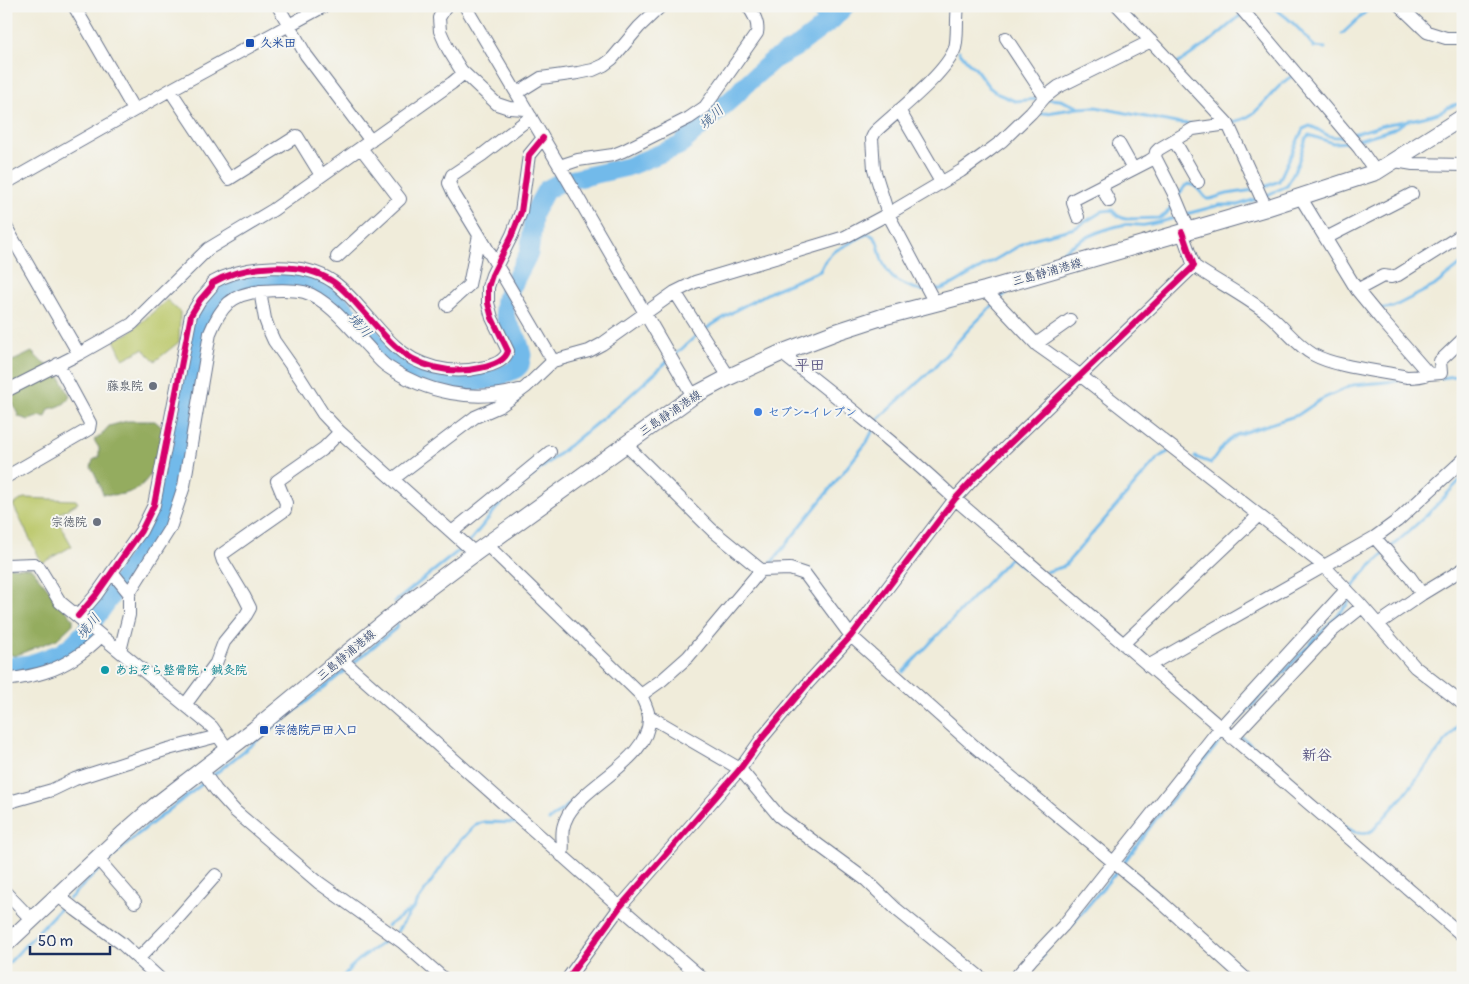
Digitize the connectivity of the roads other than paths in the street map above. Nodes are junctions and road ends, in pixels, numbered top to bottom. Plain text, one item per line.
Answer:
1 (74, 6) edge
2 (278, 6) edge
3 (324, 6) edge
4 (446, 6) edge
5 (465, 6) edge
6 (661, 6) edge
7 (748, 6) edge
8 (958, 6) edge
9 (1118, 6) edge
10 (1239, 6) edge
11 (1400, 6) edge
12 (290, 25) junction
13 (1006, 38) dead end
14 (1463, 38) edge
15 (1151, 41) junction
16 (464, 73) junction
17 (170, 90) junction
18 (517, 93) junction
19 (1045, 97) junction
20 (134, 110) junction
21 (899, 110) junction
22 (528, 113) junction
23 (1463, 117) edge
24 (1228, 124) junction
25 (543, 138) junction
26 (1174, 140) junction
27 (366, 144) junction
28 (1120, 144) dead end
29 (1155, 157) junction
30 (1394, 161) junction
31 (1463, 165) edge
32 (561, 168) junction
33 (1133, 169) junction
34 (1376, 172) junction
35 (322, 174) junction
36 (941, 182) junction
37 (1198, 182) dead end
38 (6, 183) edge
39 (1101, 186) junction
40 (1412, 194) dead end
41 (1301, 198) junction
42 (1109, 201) dead end
43 (1266, 208) junction
44 (888, 214) junction
45 (1078, 217) dead end
46 (6, 227) edge
47 (1185, 231) junction
48 (1463, 234) edge
49 (480, 235) junction
50 (1326, 238) junction
51 (337, 257) dead end
52 (497, 266) junction
53 (1194, 266) junction
54 (985, 290) junction
55 (1358, 290) junction
56 (260, 291) junction
57 (675, 292) junction
58 (935, 303) junction
59 (447, 305) dead end
60 (645, 312) junction
61 (1070, 320) dead end
62 (1463, 339) edge
63 (1036, 344) junction
64 (781, 353) junction
65 (79, 354) junction
66 (553, 361) junction
67 (58, 364) junction
68 (1428, 374) junction
69 (1081, 376) junction
70 (729, 377) junction
71 (526, 387) junction
72 (6, 391) edge
73 (693, 396) junction
74 (340, 432) junction
75 (625, 444) junction
76 (550, 452) dead end
77 (1463, 460) edge
78 (6, 477) edge
79 (392, 479) junction
80 (955, 499) junction
81 (1259, 515) junction
82 (452, 532) junction
83 (1375, 538) junction
84 (481, 549) junction
85 (6, 565) edge
86 (1324, 566) junction
87 (1463, 569) edge
88 (761, 570) junction
89 (113, 574) junction
90 (128, 591) junction
91 (1347, 591) junction
92 (1422, 594) junction
93 (1359, 604) junction
94 (80, 618) junction
95 (1378, 624) junction
96 (99, 634) junction
97 (851, 636) junction
98 (1123, 644) junction
99 (120, 651) junction
100 (347, 664) junction
101 (1148, 666) junction
102 (6, 680) edge
103 (641, 695) junction
104 (1463, 704) edge
105 (185, 705) junction
106 (649, 716) junction
107 (1220, 728) junction
108 (218, 736) junction
109 (1232, 738) junction
110 (228, 750) junction
111 (740, 769) junction
112 (202, 770) junction
113 (6, 802) edge
114 (562, 856) junction
115 (97, 858) junction
116 (1114, 862) junction
117 (216, 875) dead end
118 (6, 893) edge
119 (57, 895) junction
120 (135, 902) dead end
121 (620, 907) junction
122 (32, 920) junction
123 (1463, 936) edge
124 (6, 944) edge
125 (138, 959) junction
126 (159, 978) edge
127 (443, 978) edge
128 (568, 978) edge
129 (702, 978) edge
130 (982, 978) edge
131 (1015, 978) edge
132 (1245, 978) edge

1 - 20 street
2 - 12 street
3 - 12 street
4 - 16 street
5 - 18 street
6 - 18 street
7 - 32 street
8 - 21 street
9 - 15 street
10 - 34 street
11 - 14 street
12 - 17 street
12 - 27 street
13 - 19 street
15 - 19 street
15 - 24 street
16 - 22 street
16 - 27 street
17 - 20 street
17 - 35 street
18 - 22 street
19 - 36 street
20 - 38 street
21 - 36 street
21 - 44 street
22 - 25 street
22 - 49 street
23 - 30 main road, 三島静浦港線
24 - 26 street
24 - 43 street
25 - 32 street
25 - 52 street
26 - 29 street
26 - 37 street
27 - 35 street
27 - 51 street
28 - 33 street
29 - 33 street
29 - 47 street
30 - 31 street
30 - 34 main road, 三島静浦港線
32 - 60 street
33 - 39 street
34 - 41 main road, 三島静浦港線
35 - 65 street
36 - 44 street
39 - 42 street
39 - 45 street
40 - 50 street
41 - 43 main road, 三島静浦港線
41 - 50 street
43 - 47 main road, 三島静浦港線
44 - 57 street
44 - 58 street
46 - 65 street
47 - 53 street
47 - 54 main road, 三島静浦港線
48 - 55 street
49 - 52 street
49 - 59 street
50 - 55 street
52 - 66 street
52 - 89 street
53 - 68 street
53 - 69 street
54 - 58 main road, 三島静浦港線
54 - 63 street
55 - 68 street
56 - 71 street
56 - 74 street
56 - 90 street
57 - 60 street
57 - 70 street
58 - 64 main road, 三島静浦港線
60 - 66 street
60 - 73 street
61 - 63 street
62 - 68 street
63 - 69 street
64 - 70 main road, 三島静浦港線
64 - 80 street
65 - 67 street
66 - 71 street
67 - 72 street
67 - 78 street
69 - 80 street
69 - 81 street
70 - 73 main road, 三島静浦港線
71 - 79 street
73 - 75 main road, 三島静浦港線
74 - 79 street
74 - 105 street
75 - 84 main road, 三島静浦港線
75 - 88 street
76 - 82 street
77 - 83 street
79 - 82 street
80 - 97 street
80 - 98 street
81 - 86 street
81 - 98 street
82 - 84 street
83 - 86 street
83 - 92 street
84 - 100 main road, 三島静浦港線
84 - 103 street
85 - 94 street
86 - 91 street
86 - 101 street
87 - 92 street
88 - 97 street
88 - 103 street
89 - 90 street
89 - 94 street
90 - 99 street
91 - 93 street
91 - 107 street
92 - 95 street
93 - 95 street
93 - 109 street
94 - 96 street
95 - 104 street
96 - 99 street
96 - 102 street
97 - 111 street
97 - 116 street
98 - 101 street
99 - 105 street
100 - 110 main road, 三島静浦港線
100 - 114 street
101 - 107 street
103 - 106 street
105 - 108 street
106 - 111 street
106 - 114 street
107 - 109 street
107 - 116 street
108 - 110 street
108 - 113 street
109 - 123 street
110 - 112 main road, 三島静浦港線
111 - 121 street
111 - 130 street
112 - 115 main road, 三島静浦港線
112 - 127 street
114 - 121 street
115 - 119 main road, 三島静浦港線
115 - 120 street
116 - 131 street
116 - 132 street
117 - 125 street
118 - 122 street
119 - 122 main road, 三島静浦港線
119 - 125 street
121 - 128 street
121 - 129 street
122 - 124 main road, 三島静浦港線
125 - 126 street

